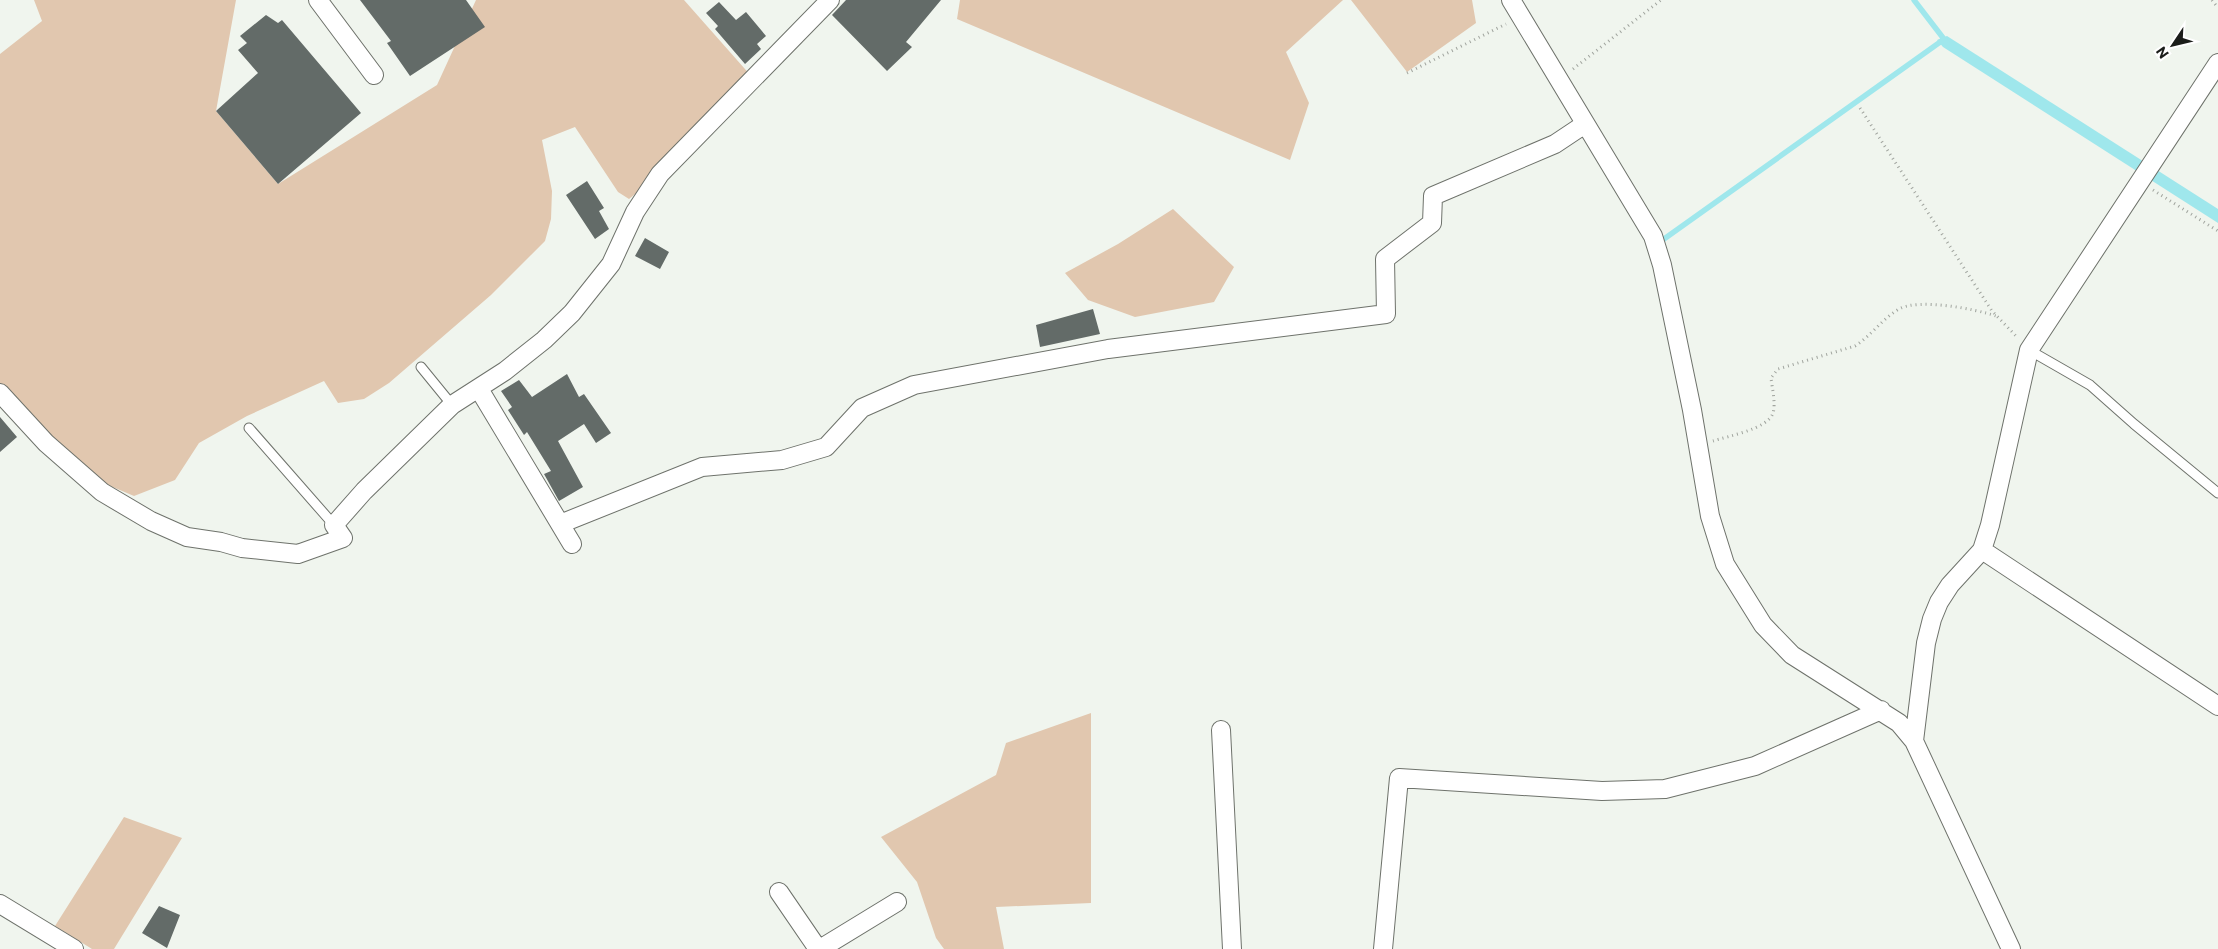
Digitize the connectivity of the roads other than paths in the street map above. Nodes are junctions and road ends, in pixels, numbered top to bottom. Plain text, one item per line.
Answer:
1 (318, 0) edge
2 (830, 0) edge
3 (1511, 0) edge
4 (2218, 63) edge
5 (374, 75) dead end
6 (1586, 127) junction
7 (2030, 350) junction
8 (421, 367) dead end
9 (478, 389) junction
10 (0, 393) edge
11 (452, 405) junction
12 (249, 428) dead end
13 (2218, 492) edge
14 (560, 524) junction
15 (334, 525) junction
16 (572, 544) dead end
17 (1982, 550) junction
18 (2218, 706) edge
19 (1881, 710) junction
20 (1221, 730) dead end
21 (1914, 741) junction
22 (779, 892) dead end
23 (897, 902) dead end
24 (0, 904) edge
25 (74, 949) edge
26 (819, 949) edge
27 (1232, 949) edge
28 (1384, 949) edge
29 (2011, 949) edge

1 - 5 street
2 - 9 street
3 - 6 street
4 - 7 street
6 - 14 street
6 - 19 street
7 - 13 lane
7 - 17 street
8 - 11 lane
9 - 11 street
9 - 14 street
10 - 15 street
11 - 15 street
12 - 15 lane
14 - 16 street
17 - 18 street
17 - 21 street
19 - 21 street
19 - 28 street
20 - 27 street
21 - 29 street
22 - 26 street
23 - 26 street
24 - 25 street

